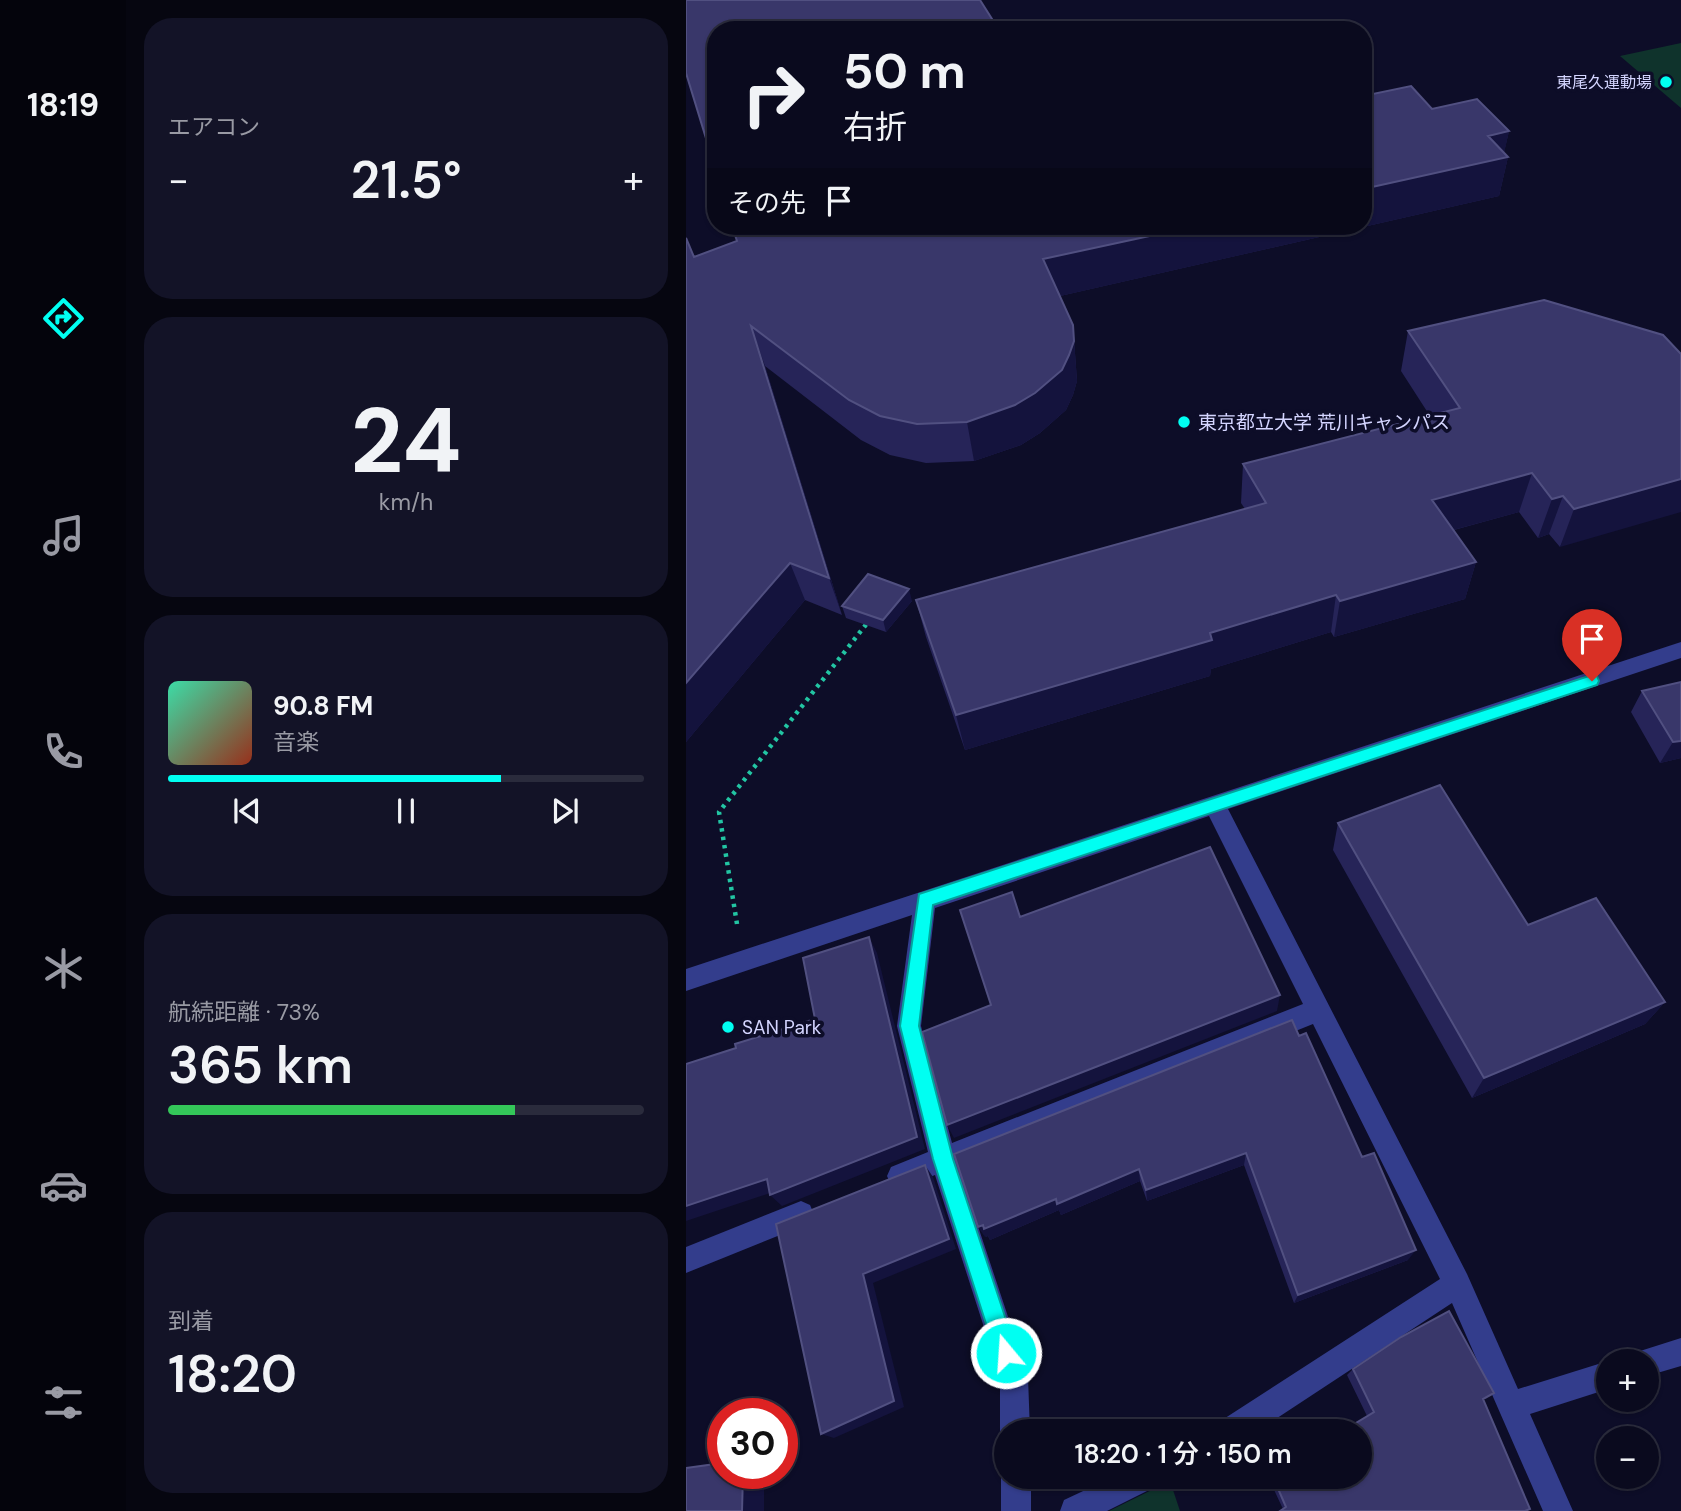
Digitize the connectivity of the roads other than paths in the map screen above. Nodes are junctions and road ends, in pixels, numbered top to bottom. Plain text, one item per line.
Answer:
1 (1681, 650) edge
2 (1213, 803) junction
3 (925, 900) junction
4 (686, 980) edge
5 (1318, 1010) junction
6 (943, 1159) junction
7 (879, 1184) edge
8 (827, 1204) edge
9 (686, 1260) edge
10 (1457, 1284) junction
11 (1681, 1352) edge
12 (1659, 1359) edge
13 (1596, 1379) edge
14 (1510, 1406) junction
15 (1015, 1419) edge
16 (1248, 1419) edge
17 (1016, 1489) edge
18 (1120, 1489) edge
19 (1016, 1511) edge
20 (1075, 1511) edge
21 (1558, 1511) edge

1 - 2 street
2 - 3 street
2 - 5 street
3 - 4 street
3 - 6 street
5 - 6 street
5 - 10 street
6 - 7 street
6 - 15 street
8 - 9 street
10 - 14 street
10 - 16 street
11 - 12 street
13 - 14 street
14 - 21 street
17 - 19 street
18 - 20 street

